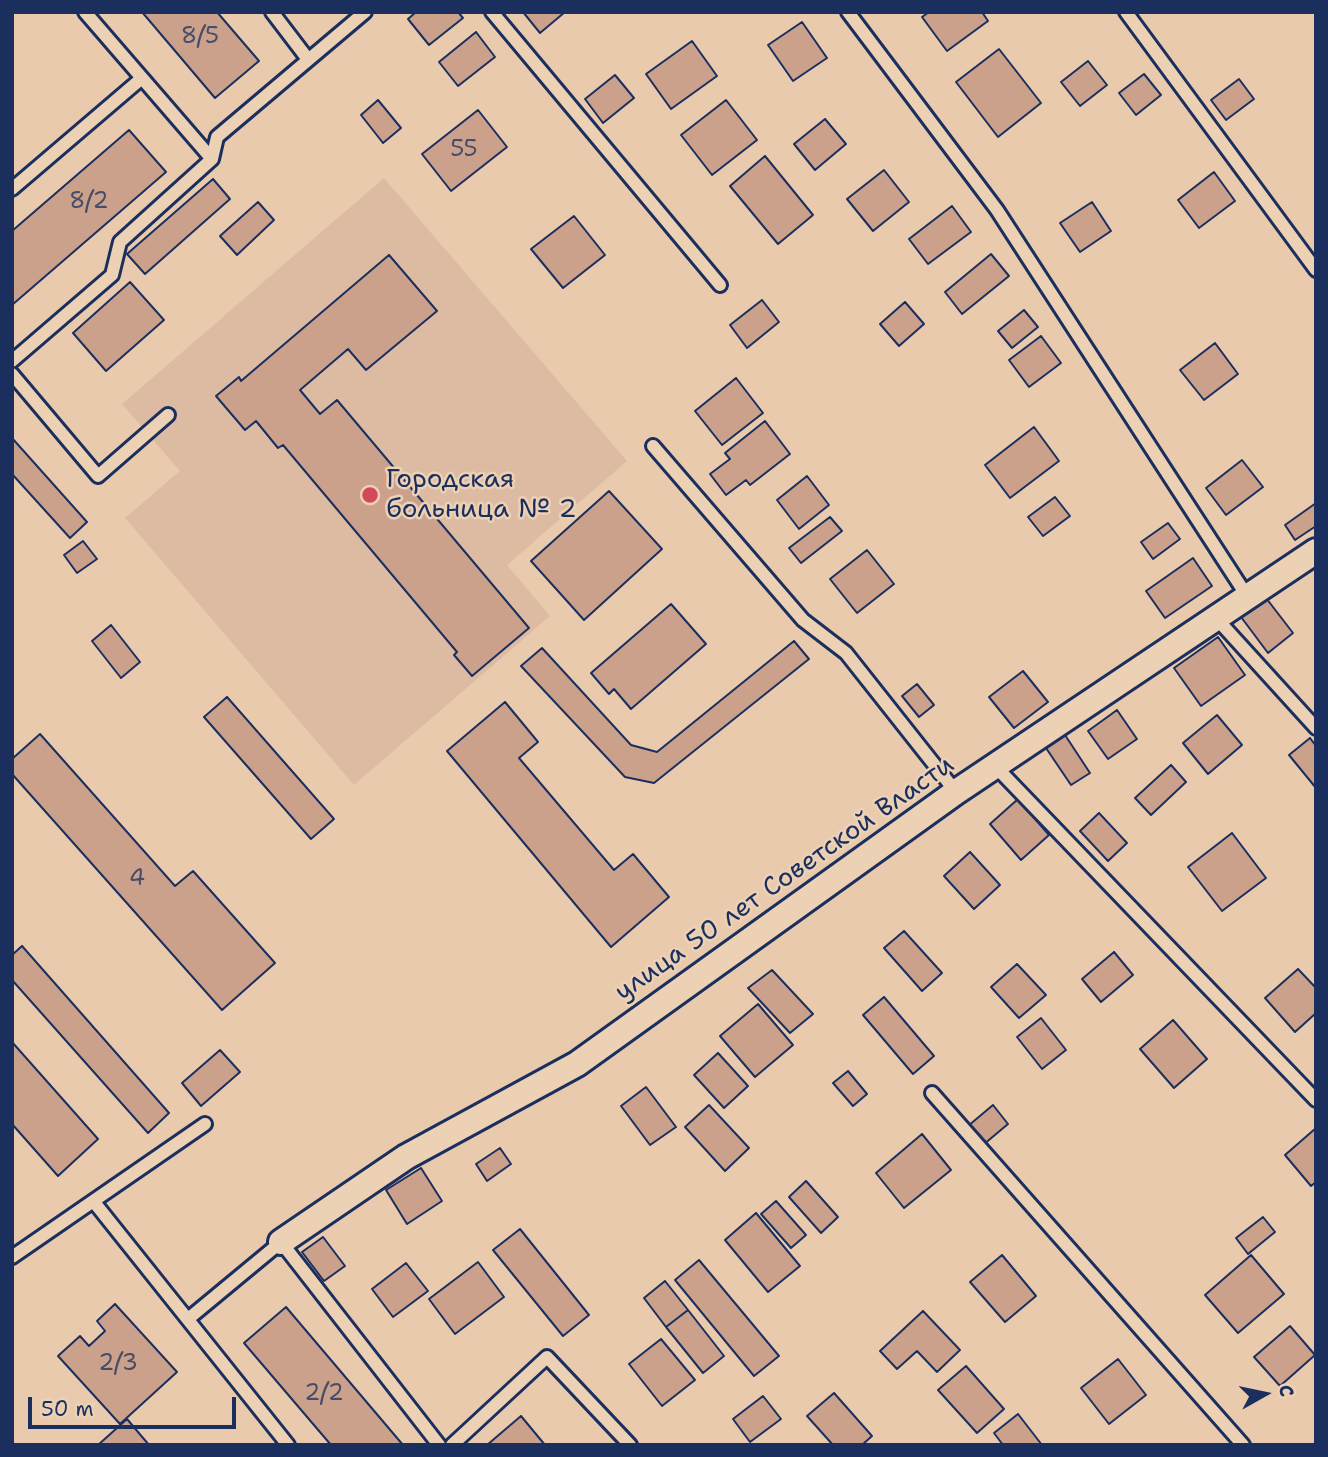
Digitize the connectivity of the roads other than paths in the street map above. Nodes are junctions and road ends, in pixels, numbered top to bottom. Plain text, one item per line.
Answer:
1 (85, 12) edge
2 (272, 12) edge
3 (365, 12) edge
4 (492, 12) edge
5 (848, 12) edge
6 (1126, 12) edge
7 (307, 58) junction
8 (142, 78) junction
9 (212, 159) junction
10 (12, 190) edge
11 (1316, 270) edge
12 (720, 285) dead end
13 (12, 361) edge
14 (12, 374) edge
15 (168, 415) dead end
16 (653, 446) dead end
17 (1316, 551) edge
18 (1247, 596) junction
19 (1216, 618) junction
20 (1316, 728) edge
21 (996, 767) junction
22 (956, 792) junction
23 (932, 1093) dead end
24 (1316, 1100) edge
25 (205, 1124) dead end
26 (94, 1202) junction
27 (281, 1242) junction
28 (12, 1256) edge
29 (188, 1319) junction
30 (288, 1445) edge
31 (439, 1445) edge
32 (452, 1445) edge
33 (630, 1445) edge
34 (1243, 1445) edge

1 - 8 lane
2 - 7 lane
3 - 7 lane
4 - 12 lane
5 - 18 lane
6 - 11 lane
7 - 9 lane
8 - 9 lane
8 - 10 lane
9 - 13 lane
14 - 15 lane
16 - 22 lane
17 - 18 street, улица 50 лет Советской Власти
18 - 19 street, улица 50 лет Советской Власти
19 - 20 lane
19 - 21 street, улица 50 лет Советской Власти
21 - 22 street, улица 50 лет Советской Власти
21 - 24 lane
22 - 27 street, улица 50 лет Советской Власти
23 - 34 lane
25 - 26 lane
26 - 28 lane
26 - 29 lane
27 - 29 lane
27 - 31 lane
29 - 30 lane
32 - 33 lane

